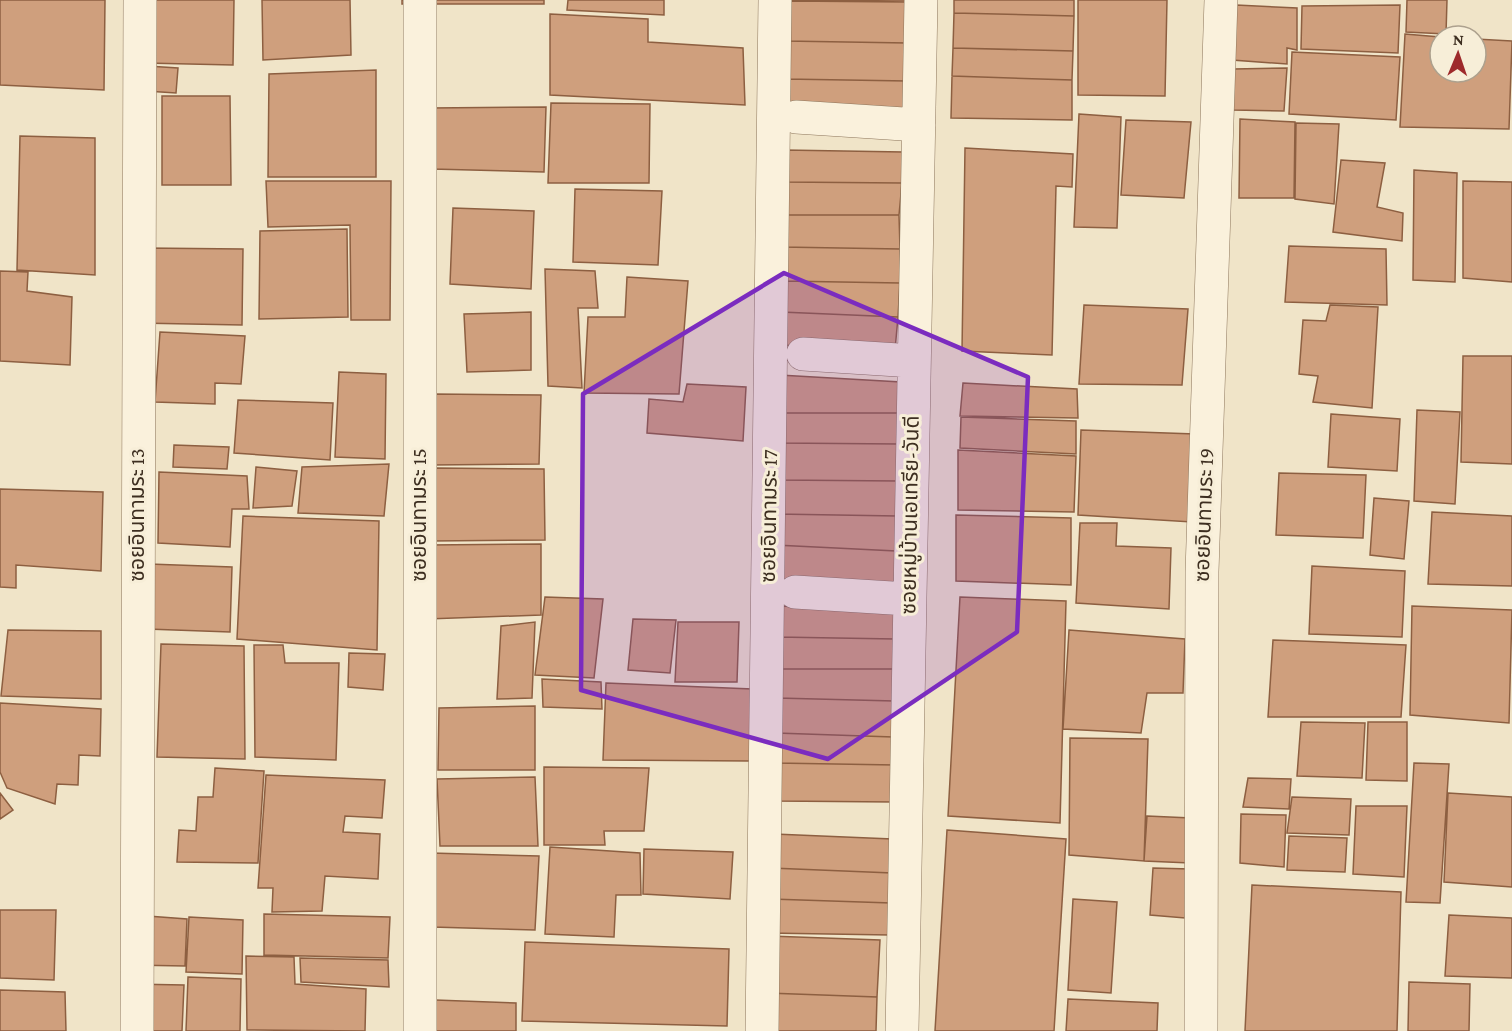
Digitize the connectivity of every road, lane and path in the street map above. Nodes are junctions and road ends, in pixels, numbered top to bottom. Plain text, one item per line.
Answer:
1 (140, 0) edge
2 (420, 0) edge
3 (776, 0) edge
4 (921, 0) edge
5 (1221, 0) edge
6 (796, 117) dead end
7 (919, 125) junction
8 (803, 354) dead end
9 (914, 361) junction
10 (795, 592) dead end
11 (909, 599) junction
12 (137, 1031) edge
13 (420, 1031) edge
14 (762, 1031) edge
15 (902, 1031) edge
16 (1201, 1031) edge

1 - 12 street, ซอยอินทามระ 13
2 - 13 street, ซอยอินทามระ 15
3 - 14 street, ซอยอินทามระ 17
4 - 7 street, ซอยหมู่บ้านเอเทรีย-วันดี
5 - 16 street, ซอยอินทามระ 19
6 - 7 street
7 - 9 street, ซอยหมู่บ้านเอเทรีย-วันดี
8 - 9 street
9 - 11 street, ซอยหมู่บ้านเอเทรีย-วันดี
10 - 11 street
11 - 15 street, ซอยหมู่บ้านเอเทรีย-วันดี

